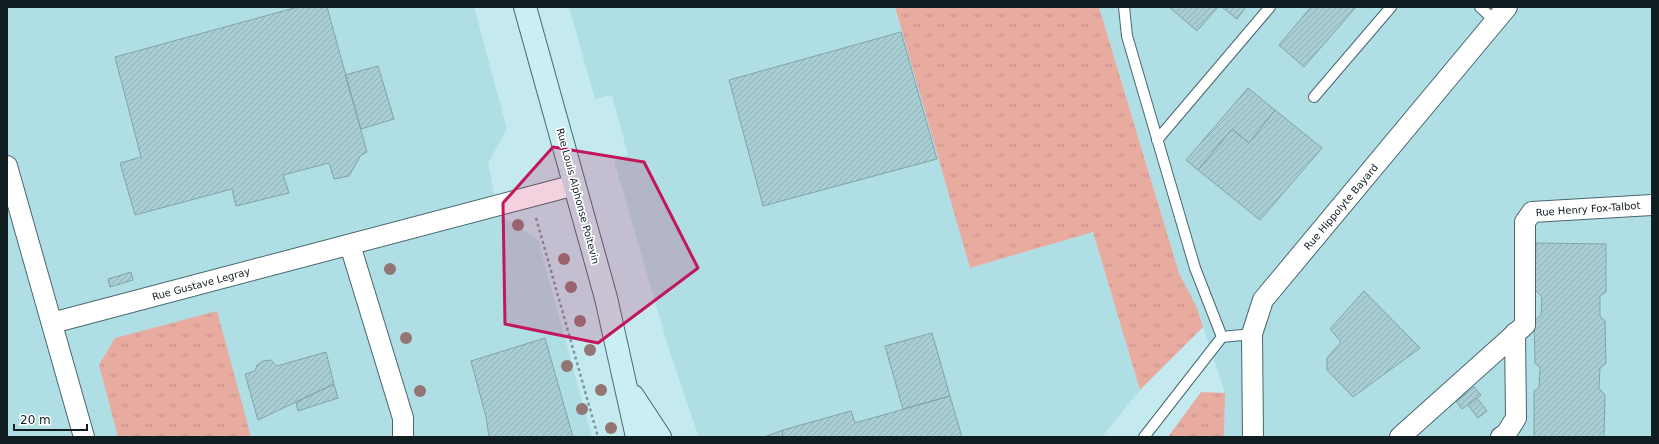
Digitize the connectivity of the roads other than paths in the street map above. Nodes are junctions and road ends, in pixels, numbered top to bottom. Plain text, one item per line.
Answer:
1 (525, 7) edge
2 (1124, 7) edge
3 (1270, 7) edge
4 (1392, 7) edge
5 (1480, 7) edge
6 (1501, 14) edge
7 (1314, 97) dead end
8 (1157, 140) junction
9 (7, 166) edge
10 (575, 185) junction
11 (1652, 205) edge
12 (350, 245) junction
13 (52, 324) junction
14 (1515, 333) junction
15 (1252, 334) junction
16 (1222, 338) junction
17 (626, 386) junction
18 (1411, 434) edge
19 (1505, 436) edge
20 (84, 437) edge
21 (403, 437) edge
22 (637, 437) edge
23 (660, 437) edge
24 (1144, 437) edge
25 (1253, 437) edge

1 - 10 street, Rue Louis Alphonse Poitevin
2 - 8 lane
3 - 8 lane
4 - 7 lane
5 - 6 lane
6 - 15 street, Rue Hippolyte Bayard
8 - 16 lane
9 - 13 street
10 - 12 street, Rue Gustave Legray
10 - 17 street, Rue Louis Alphonse Poitevin
11 - 14 street, Rue Henry Fox-Talbot
12 - 13 street, Rue Gustave Legray
12 - 21 street
13 - 20 street
14 - 18 street, Rue Henry Fox-Talbot
14 - 19 street
15 - 16 lane
15 - 25 street, Rue Hippolyte Bayard
16 - 24 lane
17 - 22 street, Rue Louis Alphonse Poitevin
17 - 23 street, Rue Louis Alphonse Poitevin

